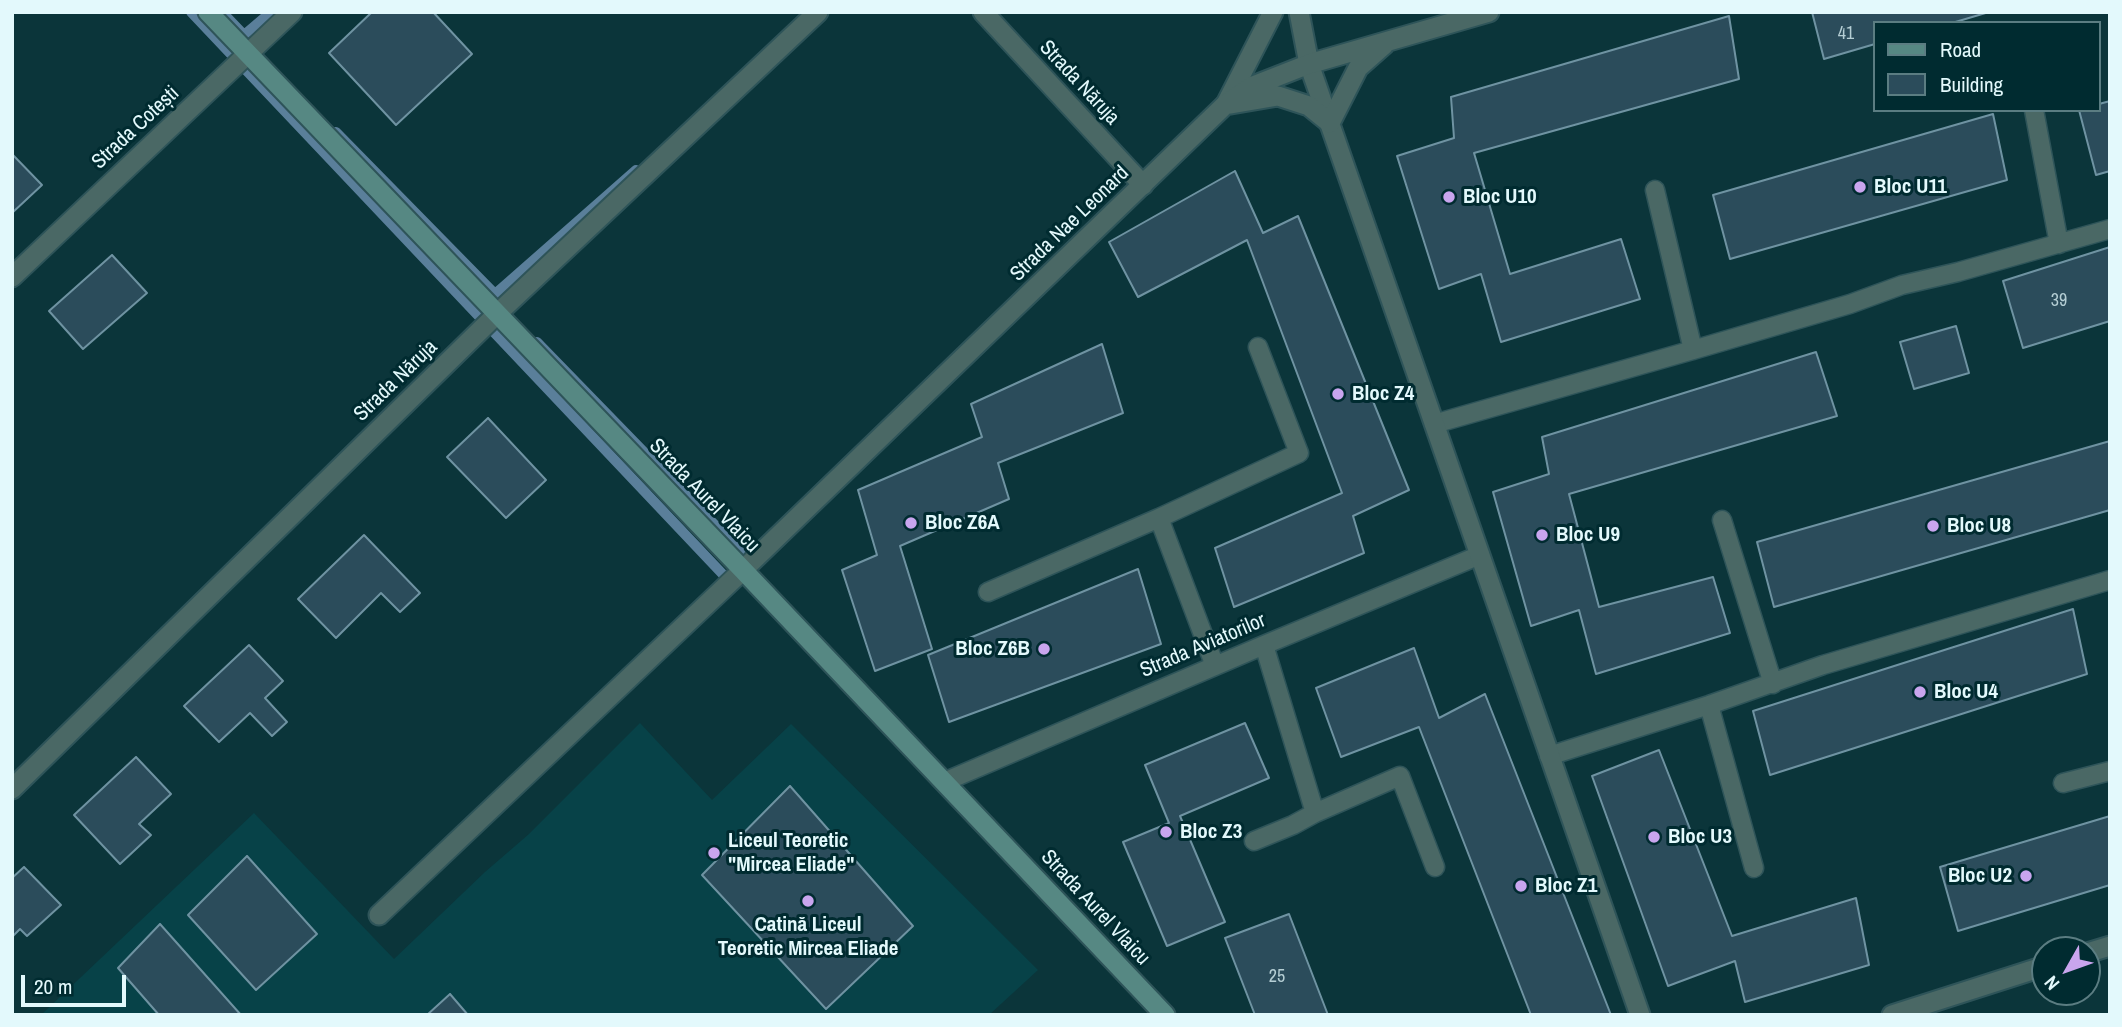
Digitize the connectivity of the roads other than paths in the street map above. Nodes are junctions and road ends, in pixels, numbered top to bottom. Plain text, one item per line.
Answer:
1 (208, 12) edge
2 (292, 12) edge
3 (818, 12) edge
4 (983, 12) edge
5 (1273, 12) edge
6 (1299, 12) edge
7 (1489, 12) edge
8 (1387, 42) junction
9 (248, 54) junction
10 (1309, 64) junction
11 (1226, 104) junction
12 (2034, 112) edge
13 (1330, 123) junction
14 (1143, 185) junction
15 (1656, 190) dead end
16 (2110, 229) edge
17 (2059, 244) junction
18 (12, 277) edge
19 (498, 313) junction
20 (1258, 348) dead end
21 (1693, 350) junction
22 (1434, 424) junction
23 (1159, 518) junction
24 (1722, 520) dead end
25 (1480, 555) junction
26 (743, 570) junction
27 (2110, 580) edge
28 (988, 592) dead end
29 (1264, 645) junction
30 (1214, 666) junction
31 (1773, 684) junction
32 (1709, 705) junction
33 (1549, 756) junction
34 (2110, 771) edge
35 (944, 782) junction
36 (2063, 783) dead end
37 (12, 789) edge
38 (1315, 813) junction
39 (1254, 841) dead end
40 (1435, 867) dead end
41 (1754, 868) dead end
42 (379, 915) dead end
43 (2031, 970) edge
44 (1165, 1015) edge
45 (1640, 1015) edge
46 (1892, 1015) edge

1 - 9 main road, Strada Aurel Vlaicu
2 - 9 street, Strada Cotești
3 - 19 street, Strada Năruja
4 - 14 street, Strada Năruja
5 - 11 street
6 - 10 street
7 - 8 street, Strada Nae Leonard
8 - 10 street, Strada Nae Leonard
8 - 13 street
9 - 18 street, Strada Cotești
9 - 19 main road, Strada Aurel Vlaicu
10 - 11 street, Strada Nae Leonard
10 - 13 street
11 - 13 street
11 - 14 street, Strada Nae Leonard
12 - 17 lane
13 - 22 street
14 - 26 street, Strada Nae Leonard
15 - 21 lane
16 - 17 lane
17 - 21 lane
19 - 26 main road, Strada Aurel Vlaicu
19 - 37 street, Strada Năruja
20 - 23 lane
21 - 22 lane
22 - 25 street
23 - 28 lane
23 - 30 lane
24 - 31 lane
25 - 29 lane, Strada Aviatorilor
25 - 33 street
26 - 35 main road, Strada Aurel Vlaicu
26 - 42 street, Strada Nae Leonard
27 - 31 lane
29 - 30 lane, Strada Aviatorilor
29 - 38 lane
30 - 35 lane, Strada Aviatorilor
31 - 32 lane
32 - 33 lane
32 - 41 lane
33 - 45 street
34 - 36 lane
35 - 44 main road, Strada Aurel Vlaicu
38 - 39 lane
38 - 40 lane
43 - 46 street

